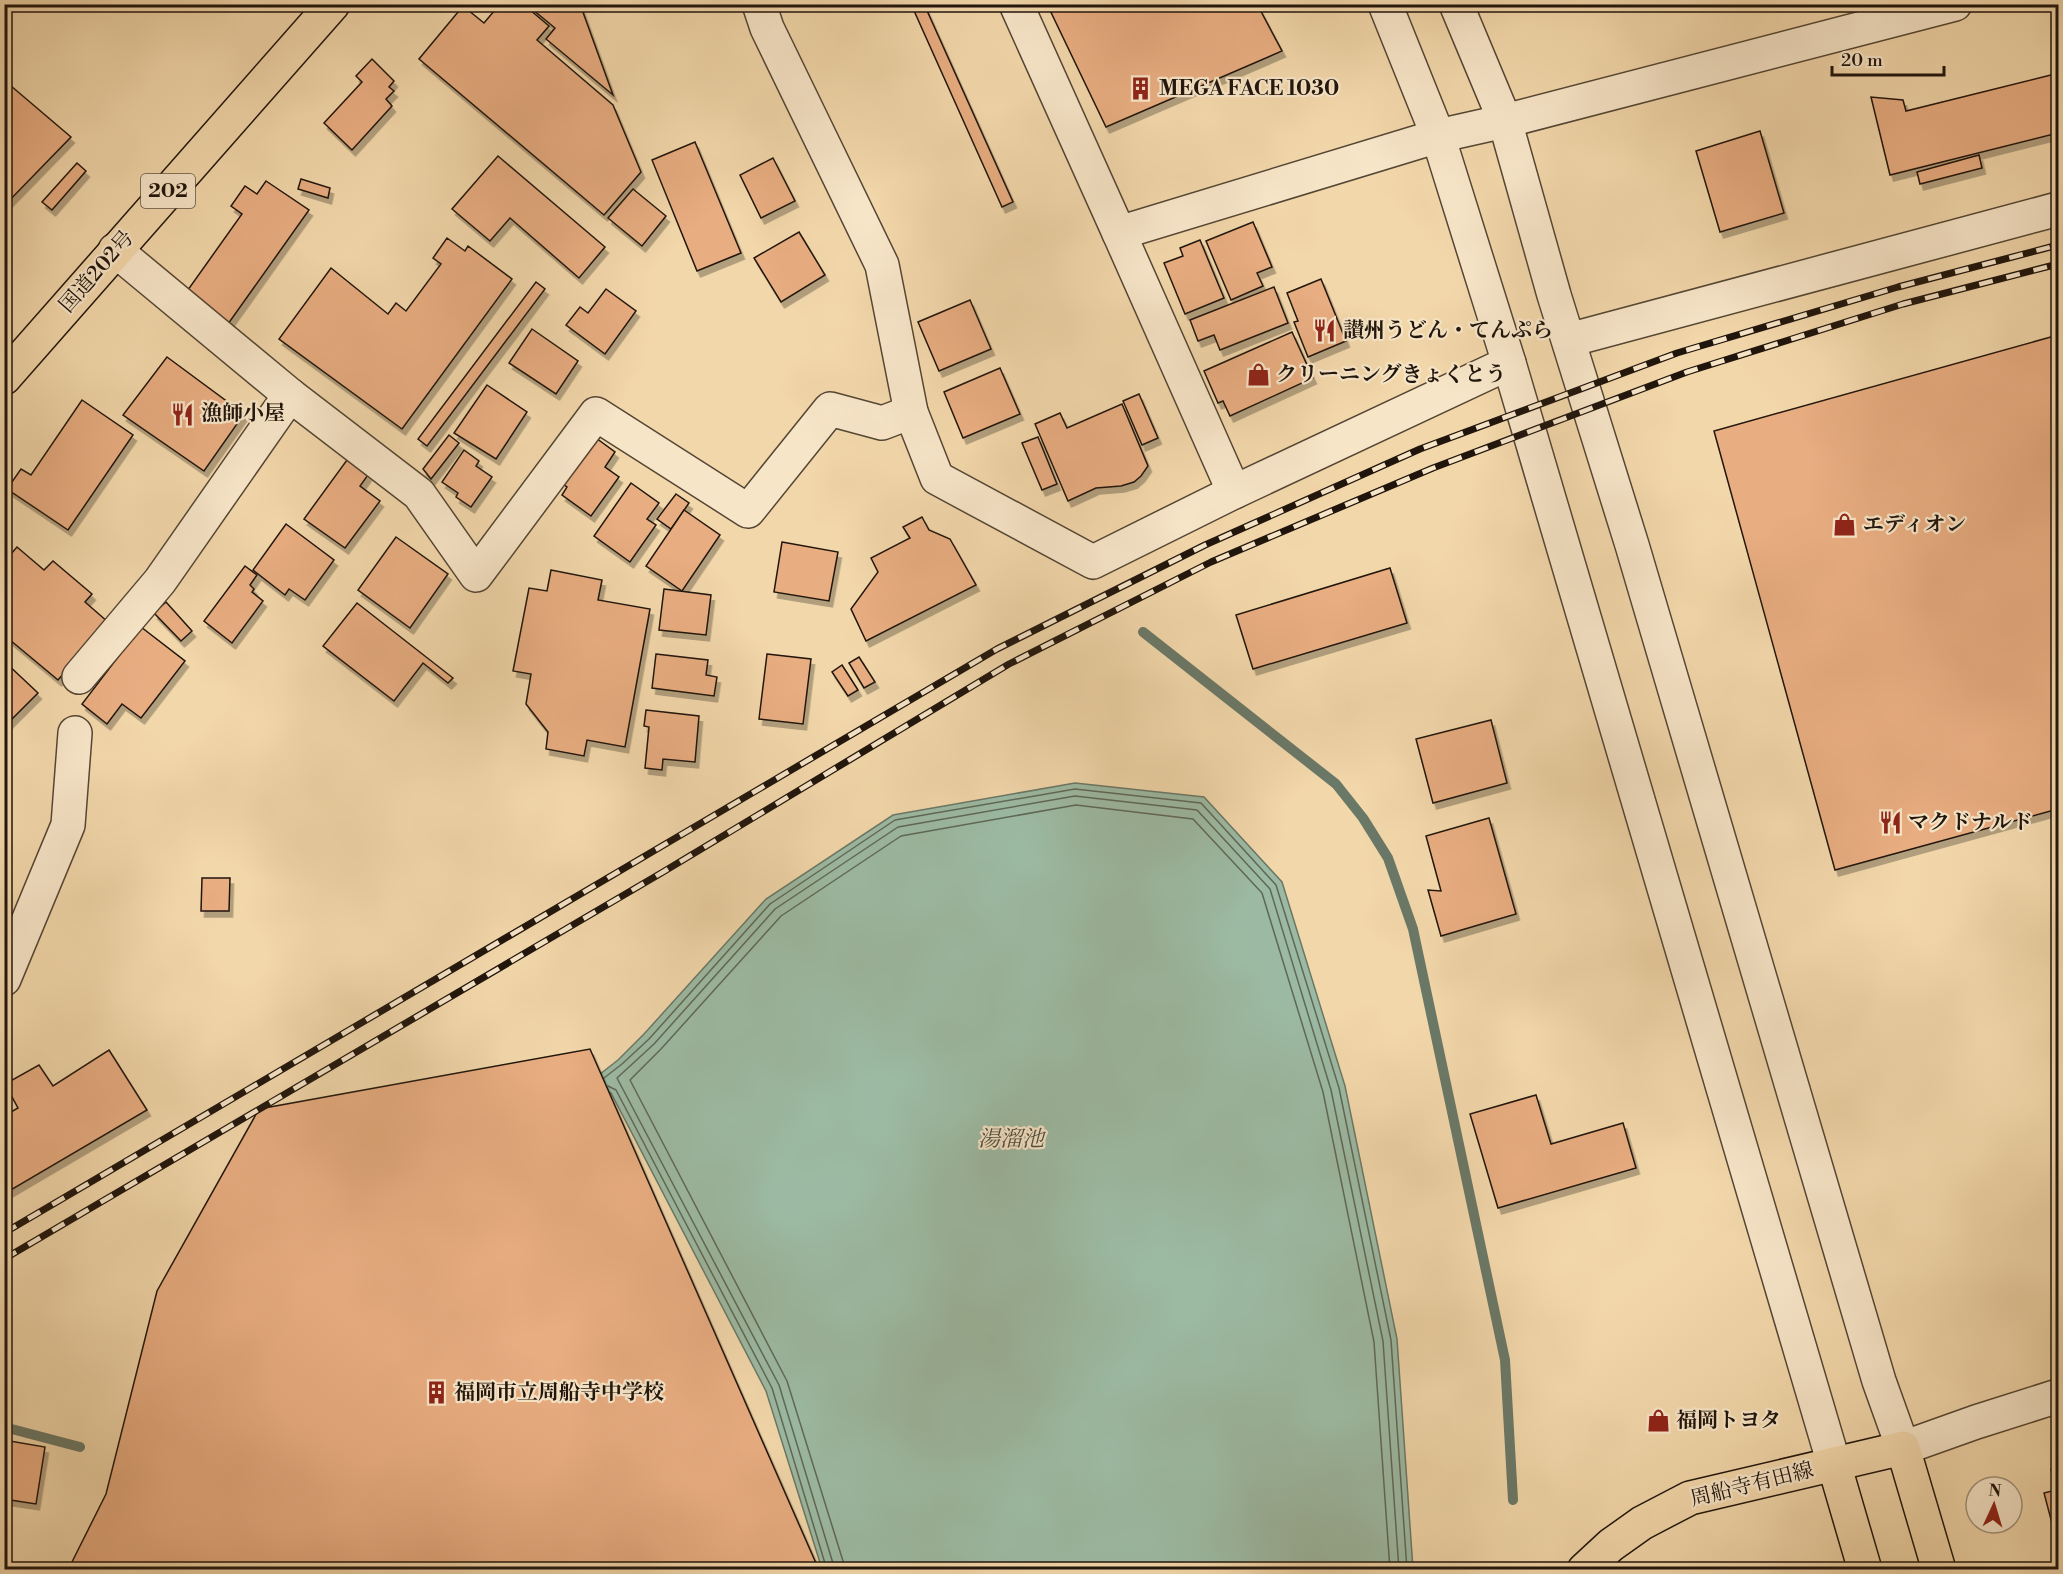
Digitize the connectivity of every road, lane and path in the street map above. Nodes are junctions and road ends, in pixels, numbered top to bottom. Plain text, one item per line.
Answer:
1 (759, 4) edge
2 (1017, 4) edge
3 (1385, 4) edge
4 (1456, 4) edge
5 (1954, 4) edge
6 (320, 9) edge
7 (1505, 121) junction
8 (1438, 136) junction
9 (2058, 209) edge
10 (1119, 233) junction
11 (115, 250) junction
12 (1569, 340) junction
13 (1509, 363) junction
14 (4, 378) edge
15 (290, 395) junction
16 (911, 412) junction
17 (1234, 492) junction
18 (80, 677) dead end
19 (75, 733) dead end
20 (4, 979) edge
21 (2058, 1396) edge
22 (1903, 1448) junction
23 (1834, 1464) junction
24 (1584, 1569) edge
25 (1865, 1569) edge
26 (1940, 1569) edge

1 - 16 street
2 - 10 street
3 - 8 street
4 - 7 street
5 - 7 street
6 - 11 main road, 国道202号 / 202
7 - 8 street
7 - 12 street
8 - 10 street
8 - 13 street
9 - 12 street
10 - 17 street
11 - 14 main road, 国道202号 / 202
11 - 15 street
12 - 22 street
13 - 17 street
13 - 23 street
15 - 16 street
15 - 18 street
16 - 17 street
19 - 20 street
21 - 22 street
22 - 23 main road, 周船寺有田線
22 - 26 main road
23 - 24 main road, 周船寺有田線
23 - 25 main road, 周船寺有田線

